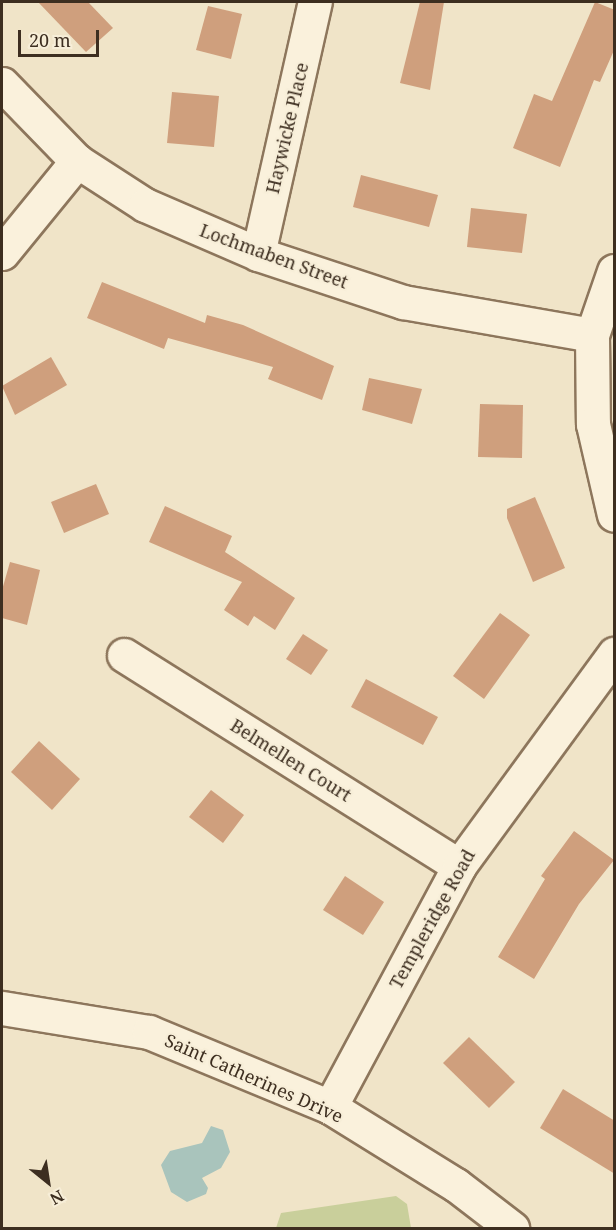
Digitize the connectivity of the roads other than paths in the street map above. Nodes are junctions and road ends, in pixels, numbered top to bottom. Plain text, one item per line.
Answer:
1 (315, 2) edge
2 (2, 84) edge
3 (77, 162) junction
4 (2, 254) edge
5 (258, 254) junction
6 (615, 271) edge
7 (591, 335) junction
8 (615, 515) edge
9 (615, 654) edge
10 (124, 655) dead end
11 (459, 866) junction
12 (2, 1008) edge
13 (330, 1107) junction
14 (512, 1228) edge

1 - 5 street, Haywicke Place
2 - 3 street, Lochmaben Street
3 - 4 street
3 - 5 street, Lochmaben Street
5 - 7 street, Lochmaben Street
6 - 7 street
7 - 8 street
9 - 11 street, Templeridge Road
10 - 11 street, Belmellen Court
11 - 13 street, Templeridge Road
12 - 13 street, Saint Catherines Drive
13 - 14 street, Saint Catherines Drive

